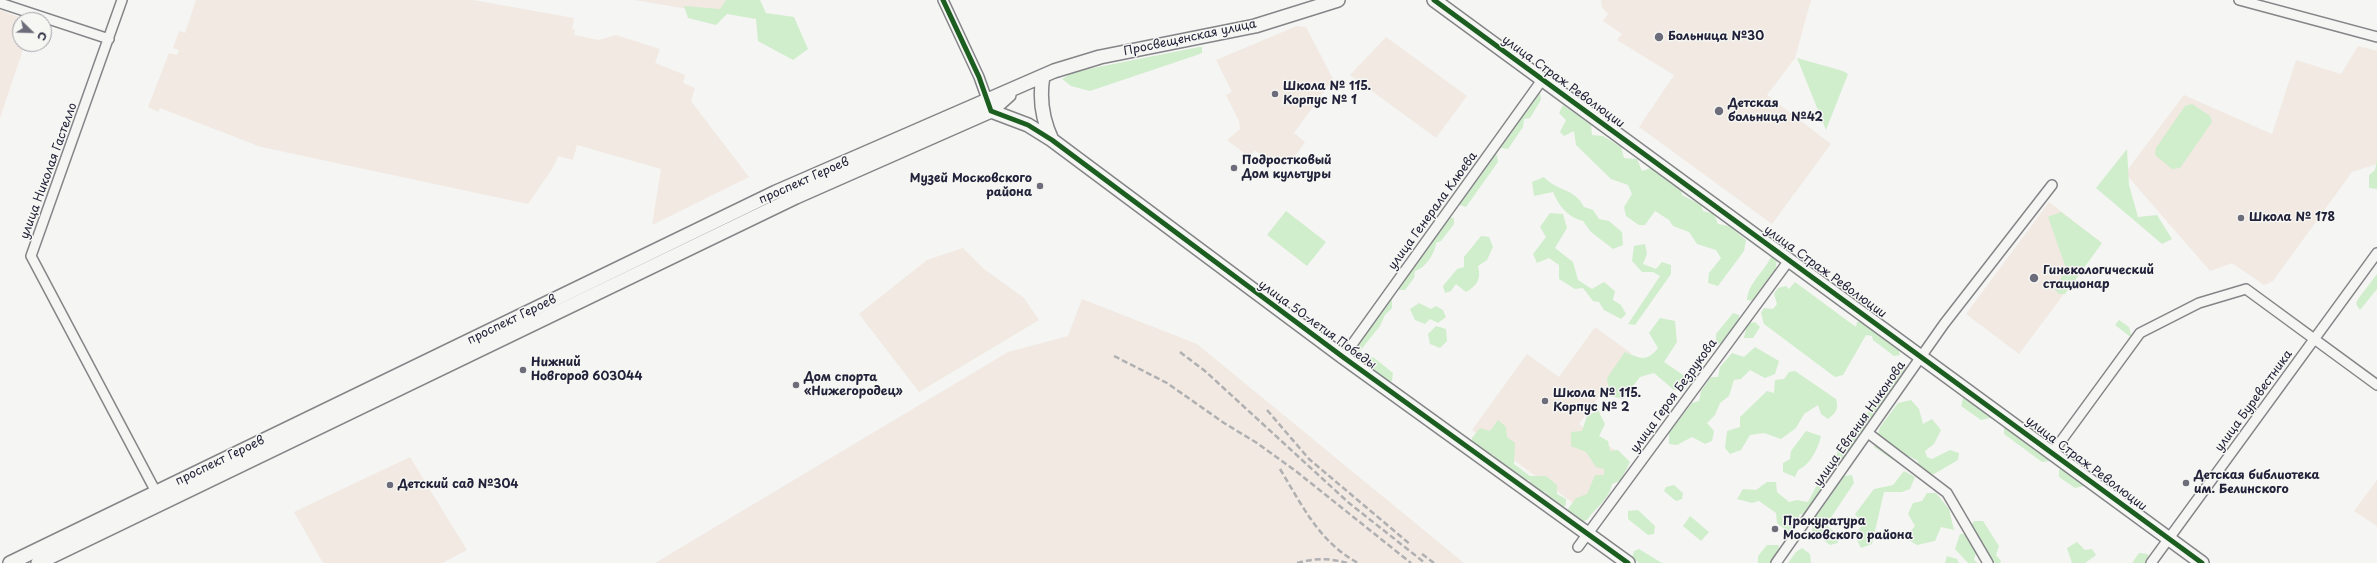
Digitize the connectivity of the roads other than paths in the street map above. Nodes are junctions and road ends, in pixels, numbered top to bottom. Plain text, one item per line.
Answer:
1 (122, 0) edge
2 (943, 0) edge
3 (1338, 0) edge
4 (1434, 0) edge
5 (2239, 0) edge
6 (0, 3) edge
7 (2377, 38) edge
8 (108, 39) junction
9 (1044, 76) junction
10 (1542, 80) junction
11 (989, 106) junction
12 (1052, 140) junction
13 (2052, 186) dead end
14 (2377, 253) edge
15 (1790, 259) junction
16 (2314, 339) junction
17 (1921, 356) junction
18 (1343, 357) junction
19 (2377, 385) edge
20 (1868, 433) junction
21 (2053, 452) junction
22 (156, 492) junction
23 (1588, 533) junction
24 (2169, 539) junction
25 (1578, 547) dead end
26 (10, 563) edge
27 (38, 563) edge
28 (1628, 563) edge
29 (1776, 563) edge
30 (1988, 563) edge
31 (2151, 563) edge
32 (2202, 563) edge

1 - 8 street, улица Николая Гастелло
2 - 11 street
3 - 9 main road, Просвещенская улица
4 - 10 main road, улица Страж Революции
5 - 7 street
6 - 8 street
8 - 22 street, улица Николая Гастелло
9 - 11 main road, проспект Героев
9 - 12 main road
10 - 15 main road, улица Страж Революции
10 - 18 street, улица Генерала Клюева
11 - 12 main road, улица 50-летия Победы
11 - 22 main road, проспект Героев
11 - 27 main road, проспект Героев
12 - 18 main road, улица 50-летия Победы
13 - 17 street, улица Евгения Никонова
14 - 16 street, улица Буревестника
15 - 17 main road, улица Страж Революции
15 - 23 street, улица Героя Безрукова
16 - 19 street
16 - 21 street
16 - 24 street, улица Буревестника
17 - 20 street, улица Евгения Никонова
17 - 21 main road, улица Страж Революции
18 - 23 main road, улица 50-летия Победы
20 - 29 street, улица Евгения Никонова
20 - 30 street
21 - 24 main road, улица Страж Революции
22 - 26 main road, проспект Героев
23 - 25 street, улица Героя Безрукова
23 - 28 main road, улица 50-летия Победы
24 - 31 street, улица Буревестника
24 - 32 main road, улица Страж Революции

